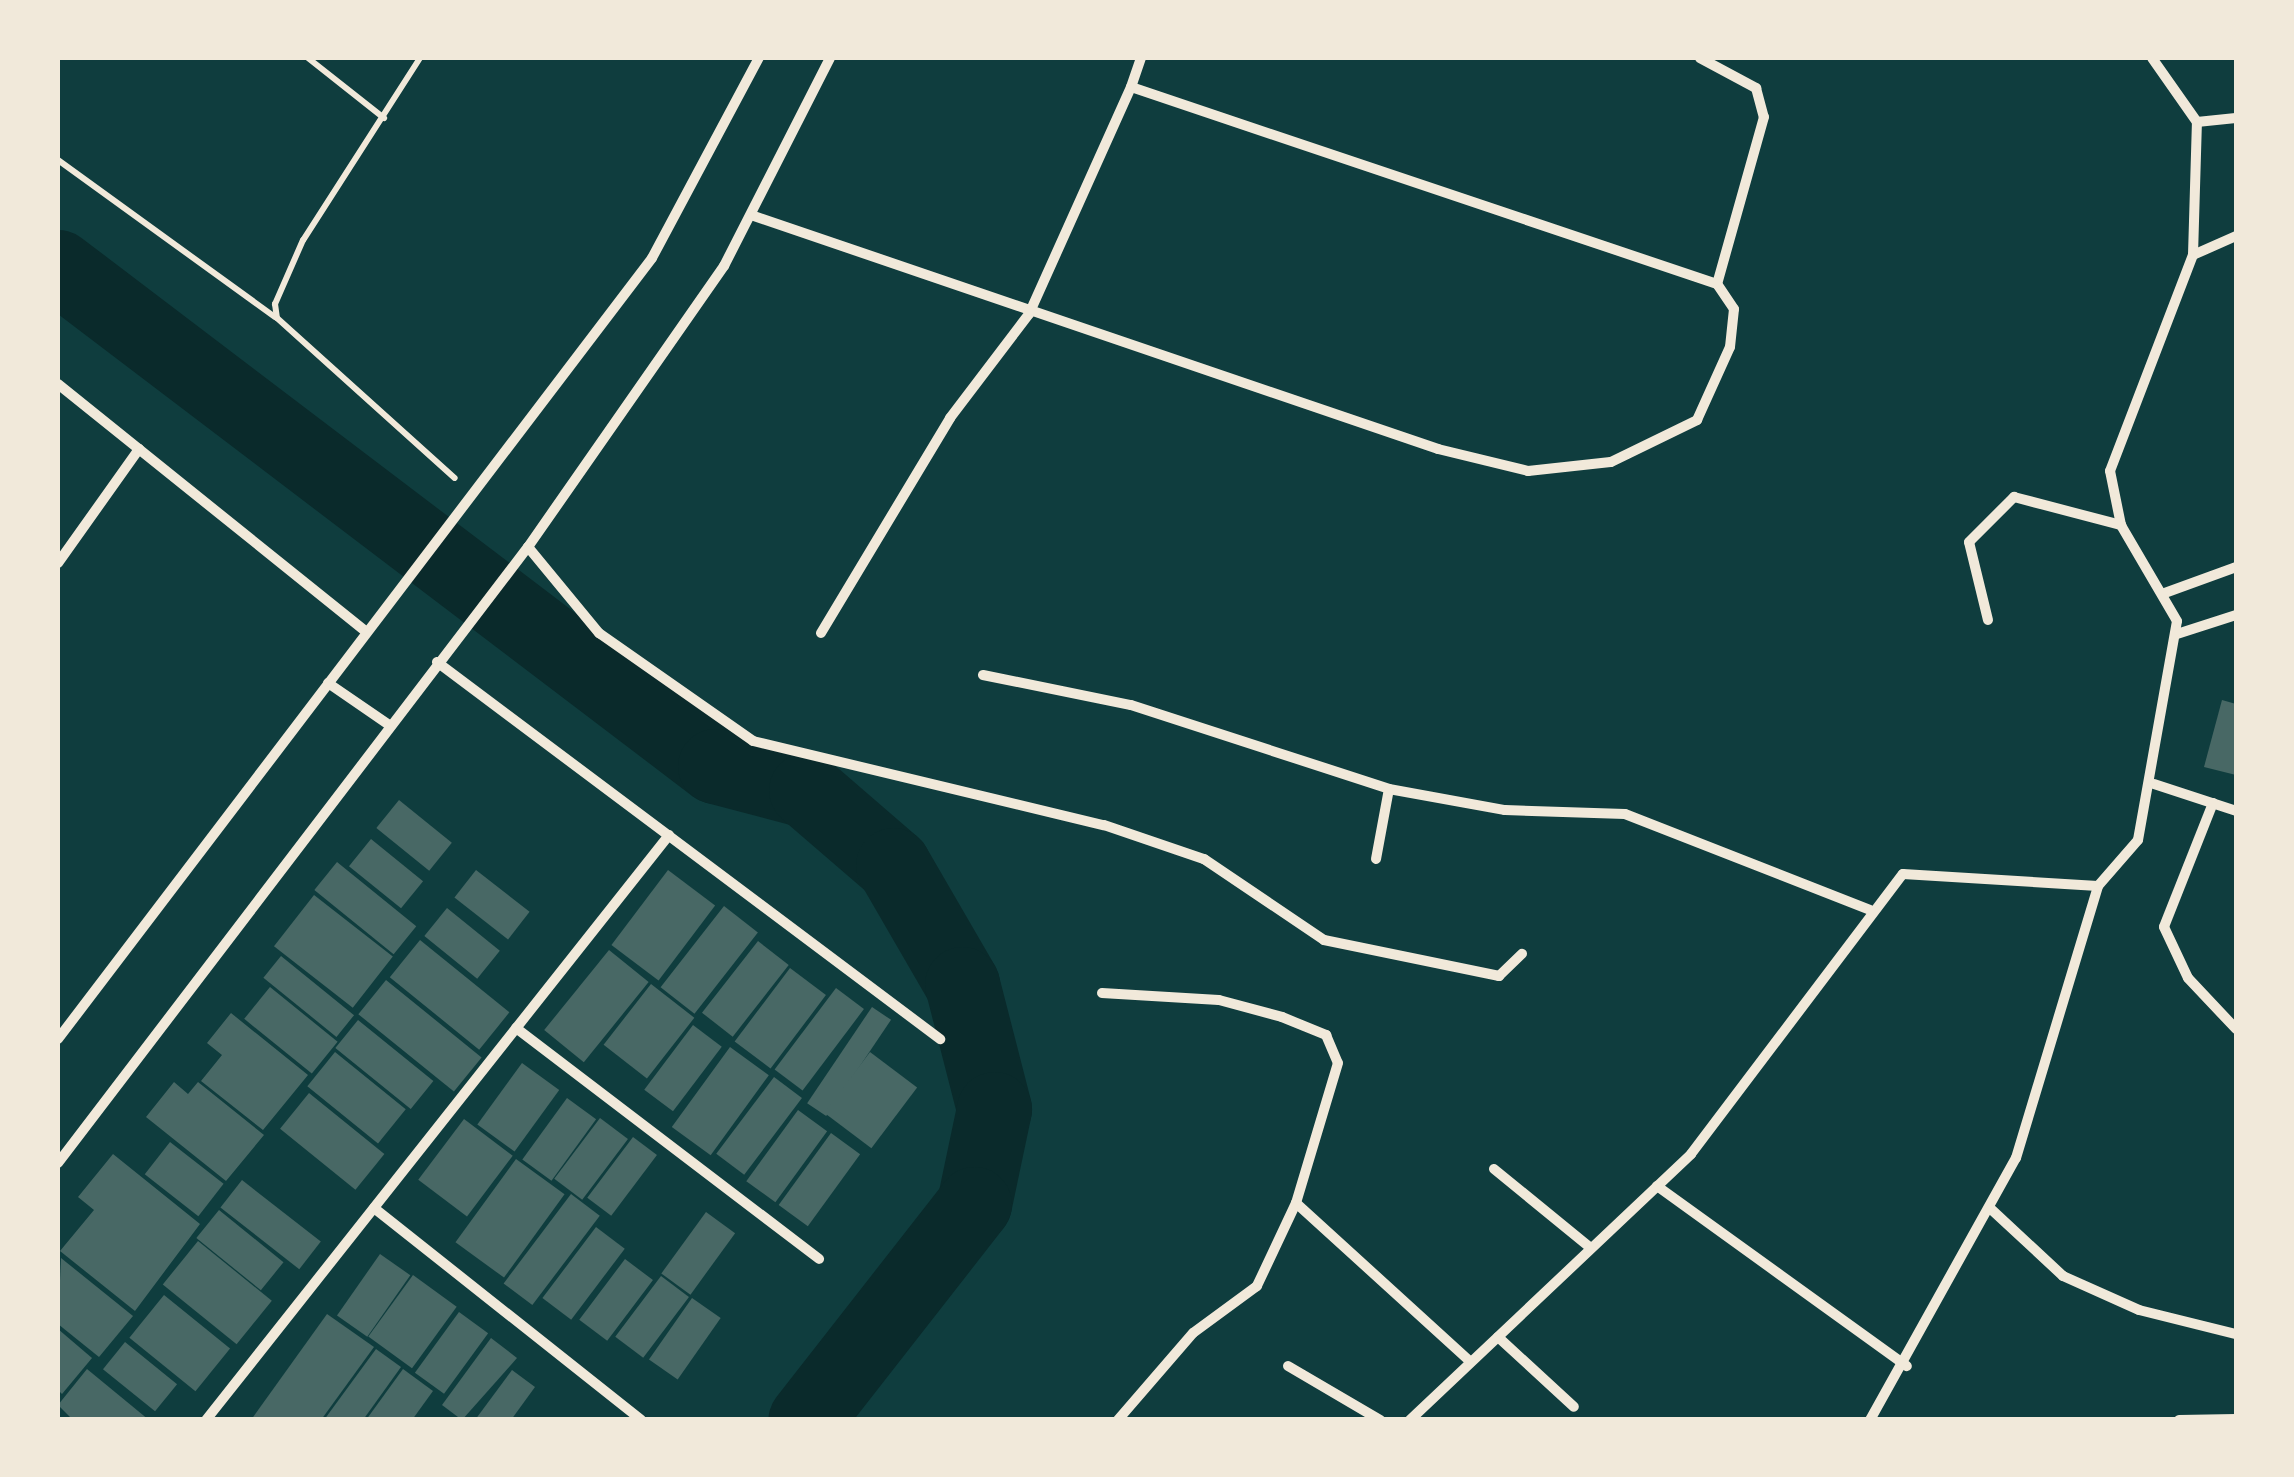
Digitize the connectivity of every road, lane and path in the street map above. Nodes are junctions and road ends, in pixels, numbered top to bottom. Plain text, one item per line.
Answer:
1 (308, 58) edge
2 (420, 58) edge
3 (759, 58) edge
4 (830, 58) edge
5 (1141, 58) edge
6 (1700, 58) edge
7 (2152, 58) edge
8 (1131, 87) junction
9 (384, 118) junction
10 (2236, 118) edge
11 (2197, 122) junction
12 (58, 160) edge
13 (751, 214) junction
14 (2236, 236) edge
15 (2193, 255) junction
16 (1717, 284) junction
17 (1029, 314) junction
18 (277, 318) junction
19 (58, 384) edge
20 (139, 449) junction
21 (471, 492) junction
22 (2121, 525) junction
23 (528, 547) junction
24 (58, 564) edge
25 (2236, 566) edge
26 (2162, 594) junction
27 (2236, 615) edge
28 (1988, 620) dead end
29 (366, 632) junction
30 (821, 633) dead end
31 (2177, 634) junction
32 (437, 662) junction
33 (983, 676) dead end
34 (328, 683) junction
35 (390, 724) junction
36 (2154, 784) junction
37 (1389, 789) junction
38 (2213, 803) junction
39 (2236, 811) edge
40 (669, 836) junction
41 (1376, 859) dead end
42 (2098, 886) junction
43 (1870, 910) junction
44 (1522, 954) dead end
45 (1102, 993) dead end
46 (516, 1028) junction
47 (2236, 1029) edge
48 (58, 1039) edge
49 (940, 1039) dead end
50 (58, 1162) edge
51 (1494, 1168) dead end
52 (1657, 1186) junction
53 (1296, 1204) junction
54 (374, 1208) junction
55 (1992, 1210) junction
56 (1592, 1248) junction
57 (818, 1259) dead end
58 (2236, 1334) edge
59 (1498, 1336) junction
60 (1471, 1362) junction
61 (1288, 1366) dead end
62 (1907, 1366) junction
63 (1574, 1406) dead end
64 (212, 1417) edge
65 (2236, 1419) edge
66 (641, 1420) edge
67 (1118, 1420) edge
68 (1380, 1420) edge
69 (1410, 1420) edge
70 (1870, 1420) edge
71 (2180, 1420) edge

1 - 9 path
2 - 9 path
3 - 21 street
4 - 13 street
5 - 8 street
6 - 16 street
7 - 11 street
8 - 16 street
8 - 17 street
9 - 18 path
10 - 11 street
11 - 15 street
12 - 18 path
13 - 17 street
13 - 23 street
14 - 15 street
15 - 22 street
16 - 17 street
17 - 30 street
18 - 21 path
19 - 20 street
20 - 24 street
20 - 29 street
21 - 29 street
22 - 26 street
22 - 28 street
23 - 32 street
23 - 44 street
25 - 26 street
26 - 31 street
27 - 31 street
29 - 34 street
31 - 36 street
32 - 35 street
32 - 40 street
33 - 37 street
34 - 35 street
34 - 48 street
35 - 50 street
36 - 38 street
36 - 42 street
37 - 41 street
37 - 43 street
38 - 39 street
38 - 47 street
40 - 46 street
40 - 49 street
42 - 43 street
42 - 55 street
43 - 52 street
45 - 53 street
46 - 54 street
46 - 57 street
51 - 56 street
52 - 56 street
52 - 62 street
53 - 60 street
53 - 67 street
54 - 64 street
54 - 66 street
55 - 58 street
55 - 62 street
56 - 59 street
59 - 60 street
59 - 63 street
60 - 69 street
61 - 68 street
62 - 70 street
65 - 71 street

